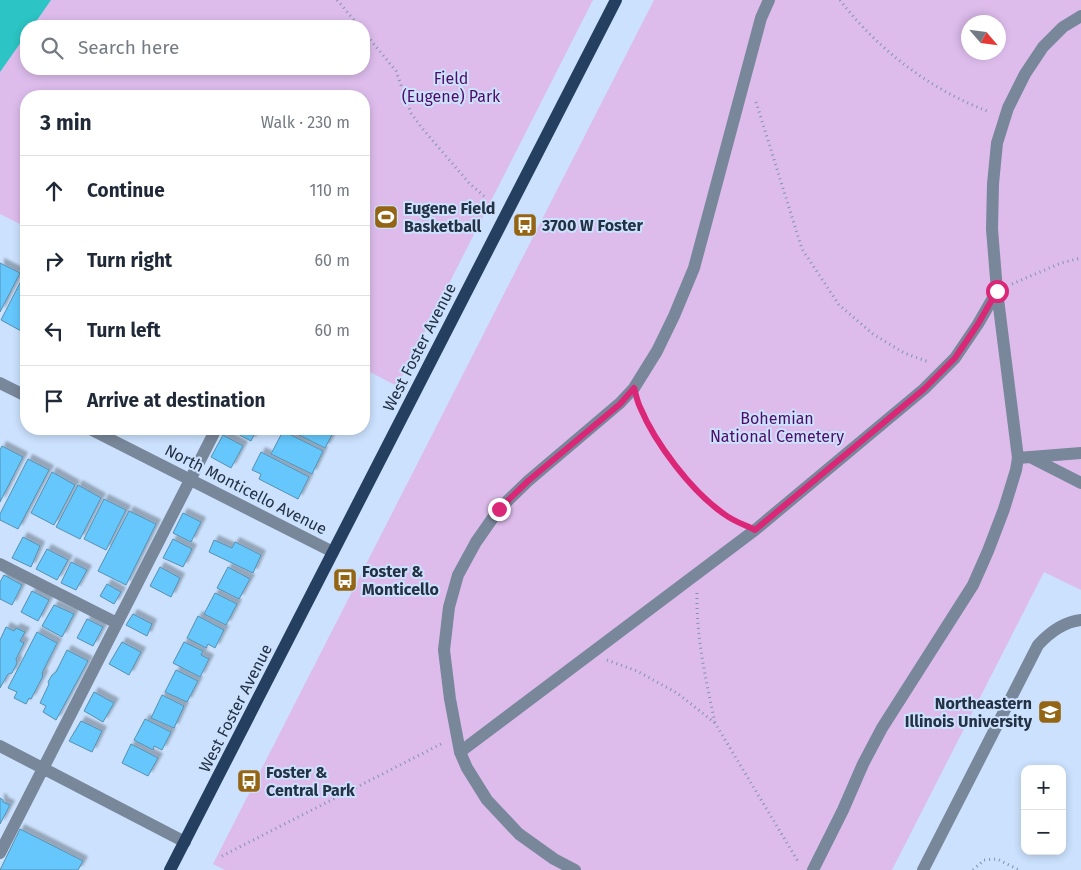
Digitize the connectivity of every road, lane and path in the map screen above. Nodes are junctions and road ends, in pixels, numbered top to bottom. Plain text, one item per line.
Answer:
1 (336, 0) edge
2 (616, 0) edge
3 (769, 0) edge
4 (840, 0) edge
5 (1081, 16) edge
6 (354, 20) edge
7 (370, 39) edge
8 (755, 98) dead end
9 (1005, 117) junction
10 (485, 197) dead end
11 (1081, 258) edge
12 (997, 291) junction
13 (945, 367) junction
14 (0, 383) edge
15 (634, 388) junction
16 (20, 393) edge
17 (102, 435) edge
18 (213, 435) edge
19 (1081, 453) edge
20 (1024, 458) junction
21 (190, 480) junction
22 (1081, 483) edge
23 (755, 530) junction
24 (333, 552) junction
25 (0, 564) edge
26 (698, 572) junction
27 (1081, 620) edge
28 (118, 623) junction
29 (589, 655) junction
30 (715, 723) junction
31 (457, 736) junction
32 (0, 746) edge
33 (460, 752) junction
34 (43, 768) junction
35 (185, 842) junction
36 (0, 854) edge
37 (222, 856) dead end
38 (170, 870) edge
39 (575, 870) edge
40 (803, 870) edge
41 (813, 870) edge
42 (924, 870) edge
43 (973, 870) edge
44 (1019, 870) edge

1 - 6 path
2 - 24 main road, West Foster Avenue
3 - 15 street
4 - 9 path
5 - 9 street
7 - 10 path
8 - 13 path
9 - 12 street
11 - 12 path
12 - 13 street
12 - 20 street
13 - 23 street
14 - 16 street
15 - 23 path
15 - 31 street
17 - 21 street, North Monticello Avenue
18 - 21 street
19 - 20 street
20 - 22 street
20 - 41 street
21 - 24 street, North Monticello Avenue
21 - 28 street
23 - 26 street
24 - 35 main road, West Foster Avenue
25 - 28 street
26 - 29 street
26 - 30 path
27 - 42 street
28 - 34 street
29 - 30 path
29 - 33 street
30 - 40 path
31 - 33 street
31 - 37 path
32 - 34 street
33 - 39 street
34 - 35 street
34 - 36 street
35 - 38 main road, West Foster Avenue
43 - 44 path

